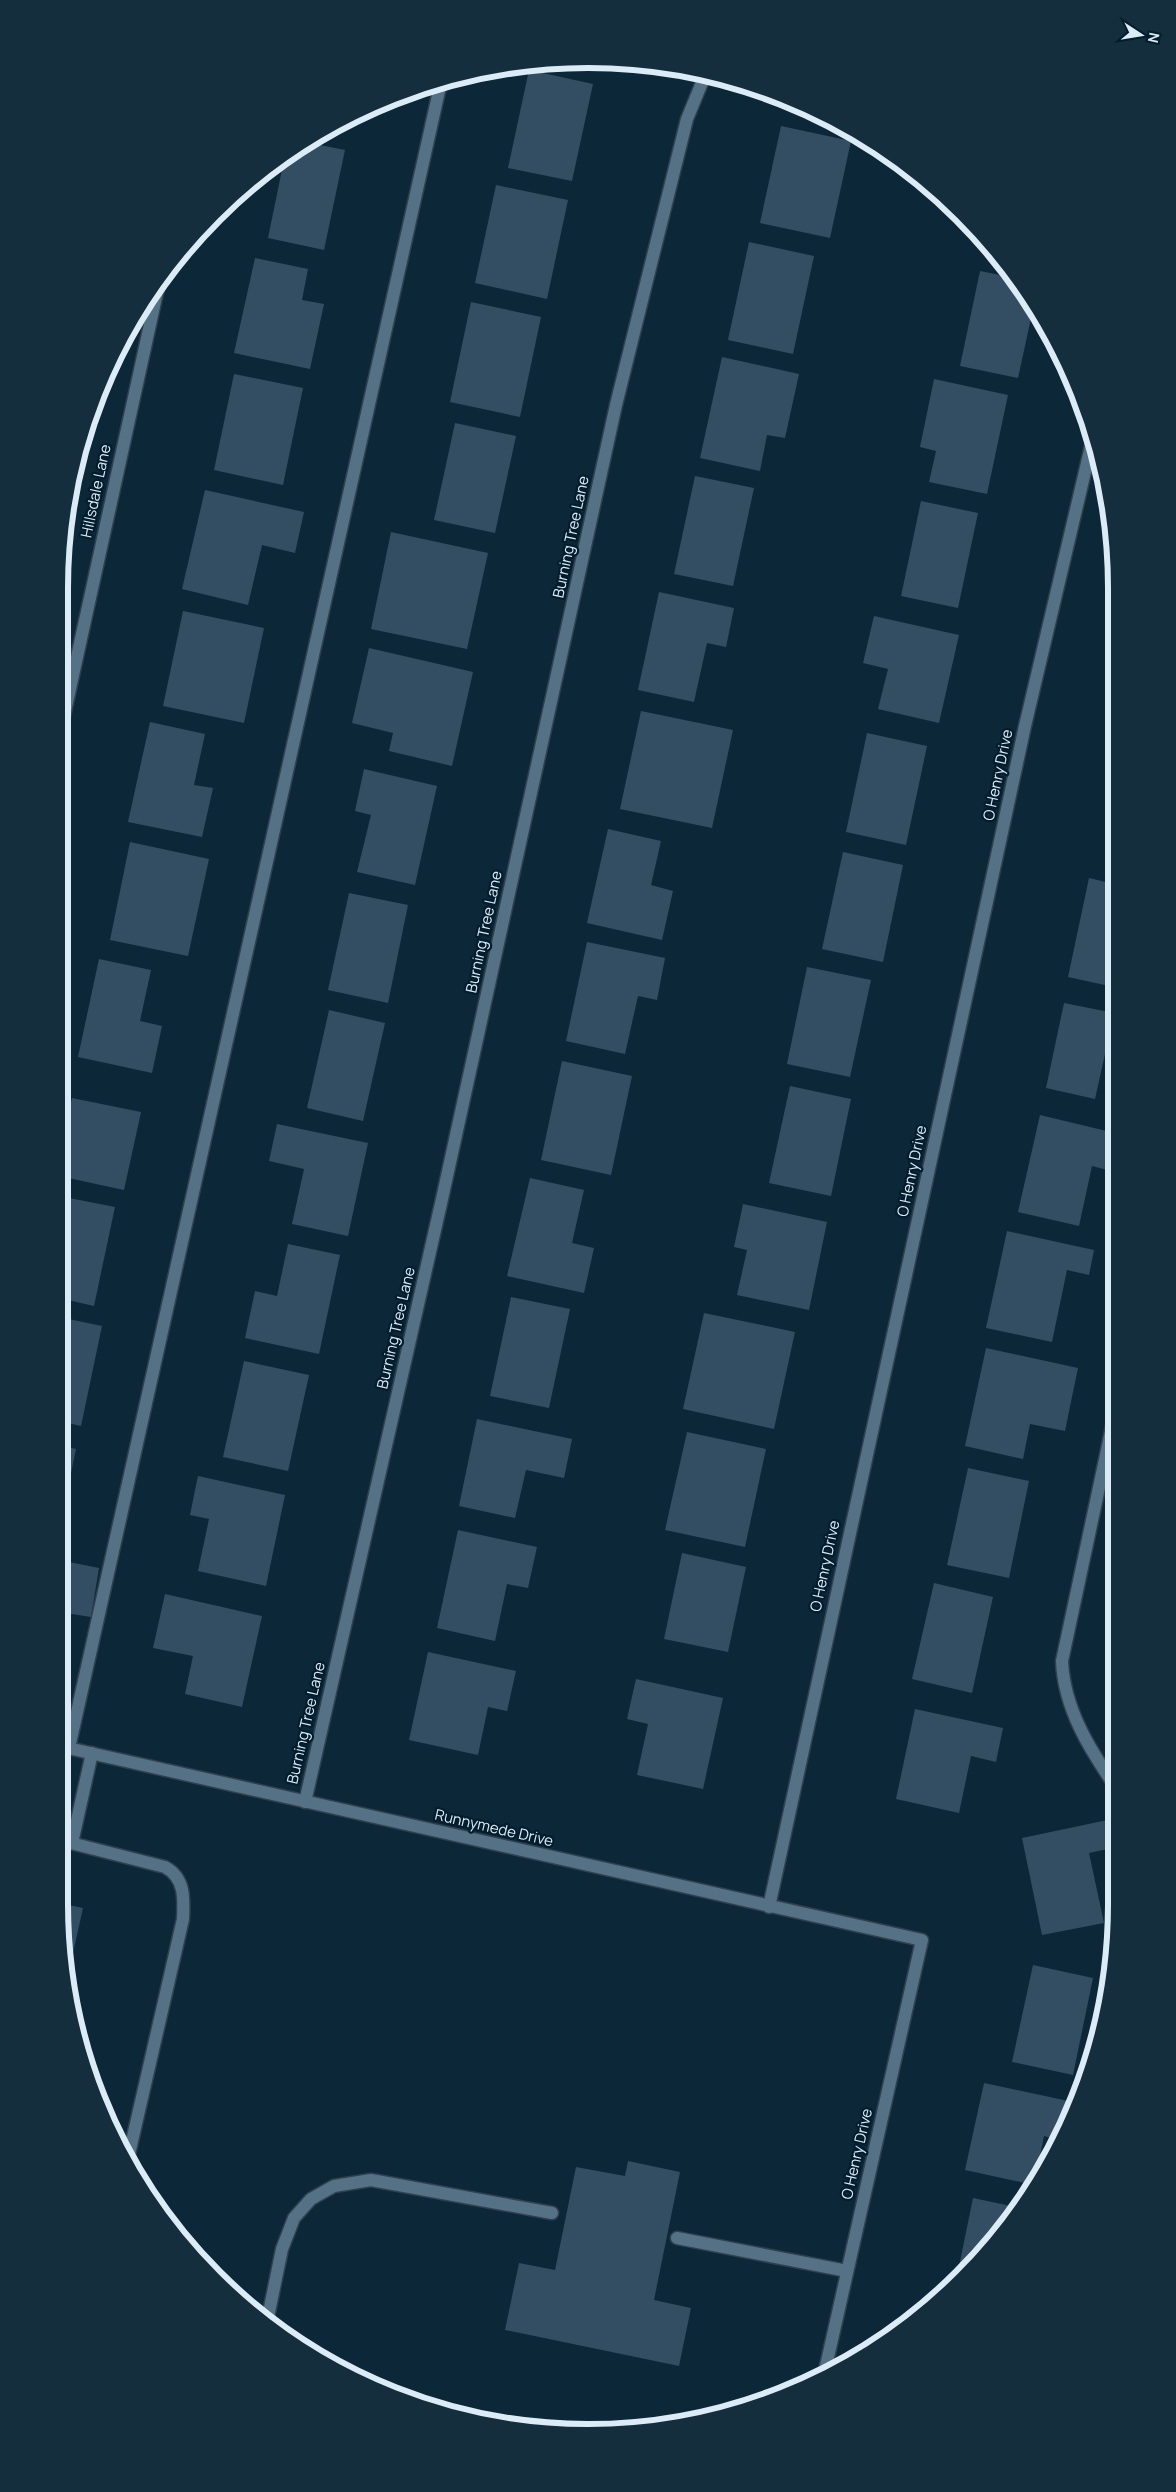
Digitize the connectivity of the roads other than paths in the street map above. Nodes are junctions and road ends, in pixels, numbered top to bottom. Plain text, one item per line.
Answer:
1 (703, 81) edge
2 (439, 89) edge
3 (156, 298) edge
4 (1090, 450) edge
5 (68, 698) edge
6 (1108, 1445) edge
7 (68, 1729) edge
8 (68, 1748) edge
9 (92, 1753) junction
10 (1108, 1775) edge
11 (305, 1802) junction
12 (68, 1842) edge
13 (72, 1843) junction
14 (769, 1907) junction
15 (922, 1940) joint
16 (130, 2150) edge
17 (552, 2214) dead end
18 (677, 2238) dead end
19 (848, 2271) junction
20 (268, 2315) edge
21 (826, 2367) edge

1 - 11 street, Burning Tree Lane
2 - 7 street
3 - 5 street, Hillsdale Lane
4 - 14 street, O Henry Drive
6 - 10 street
8 - 9 street, Runnymede Drive
9 - 11 street, Runnymede Drive
9 - 13 street
11 - 14 street, Runnymede Drive
12 - 13 street
13 - 16 street
14 - 15 street, Runnymede Drive
15 - 19 street, O Henry Drive
17 - 20 street
18 - 19 street
19 - 21 street, O Henry Drive

